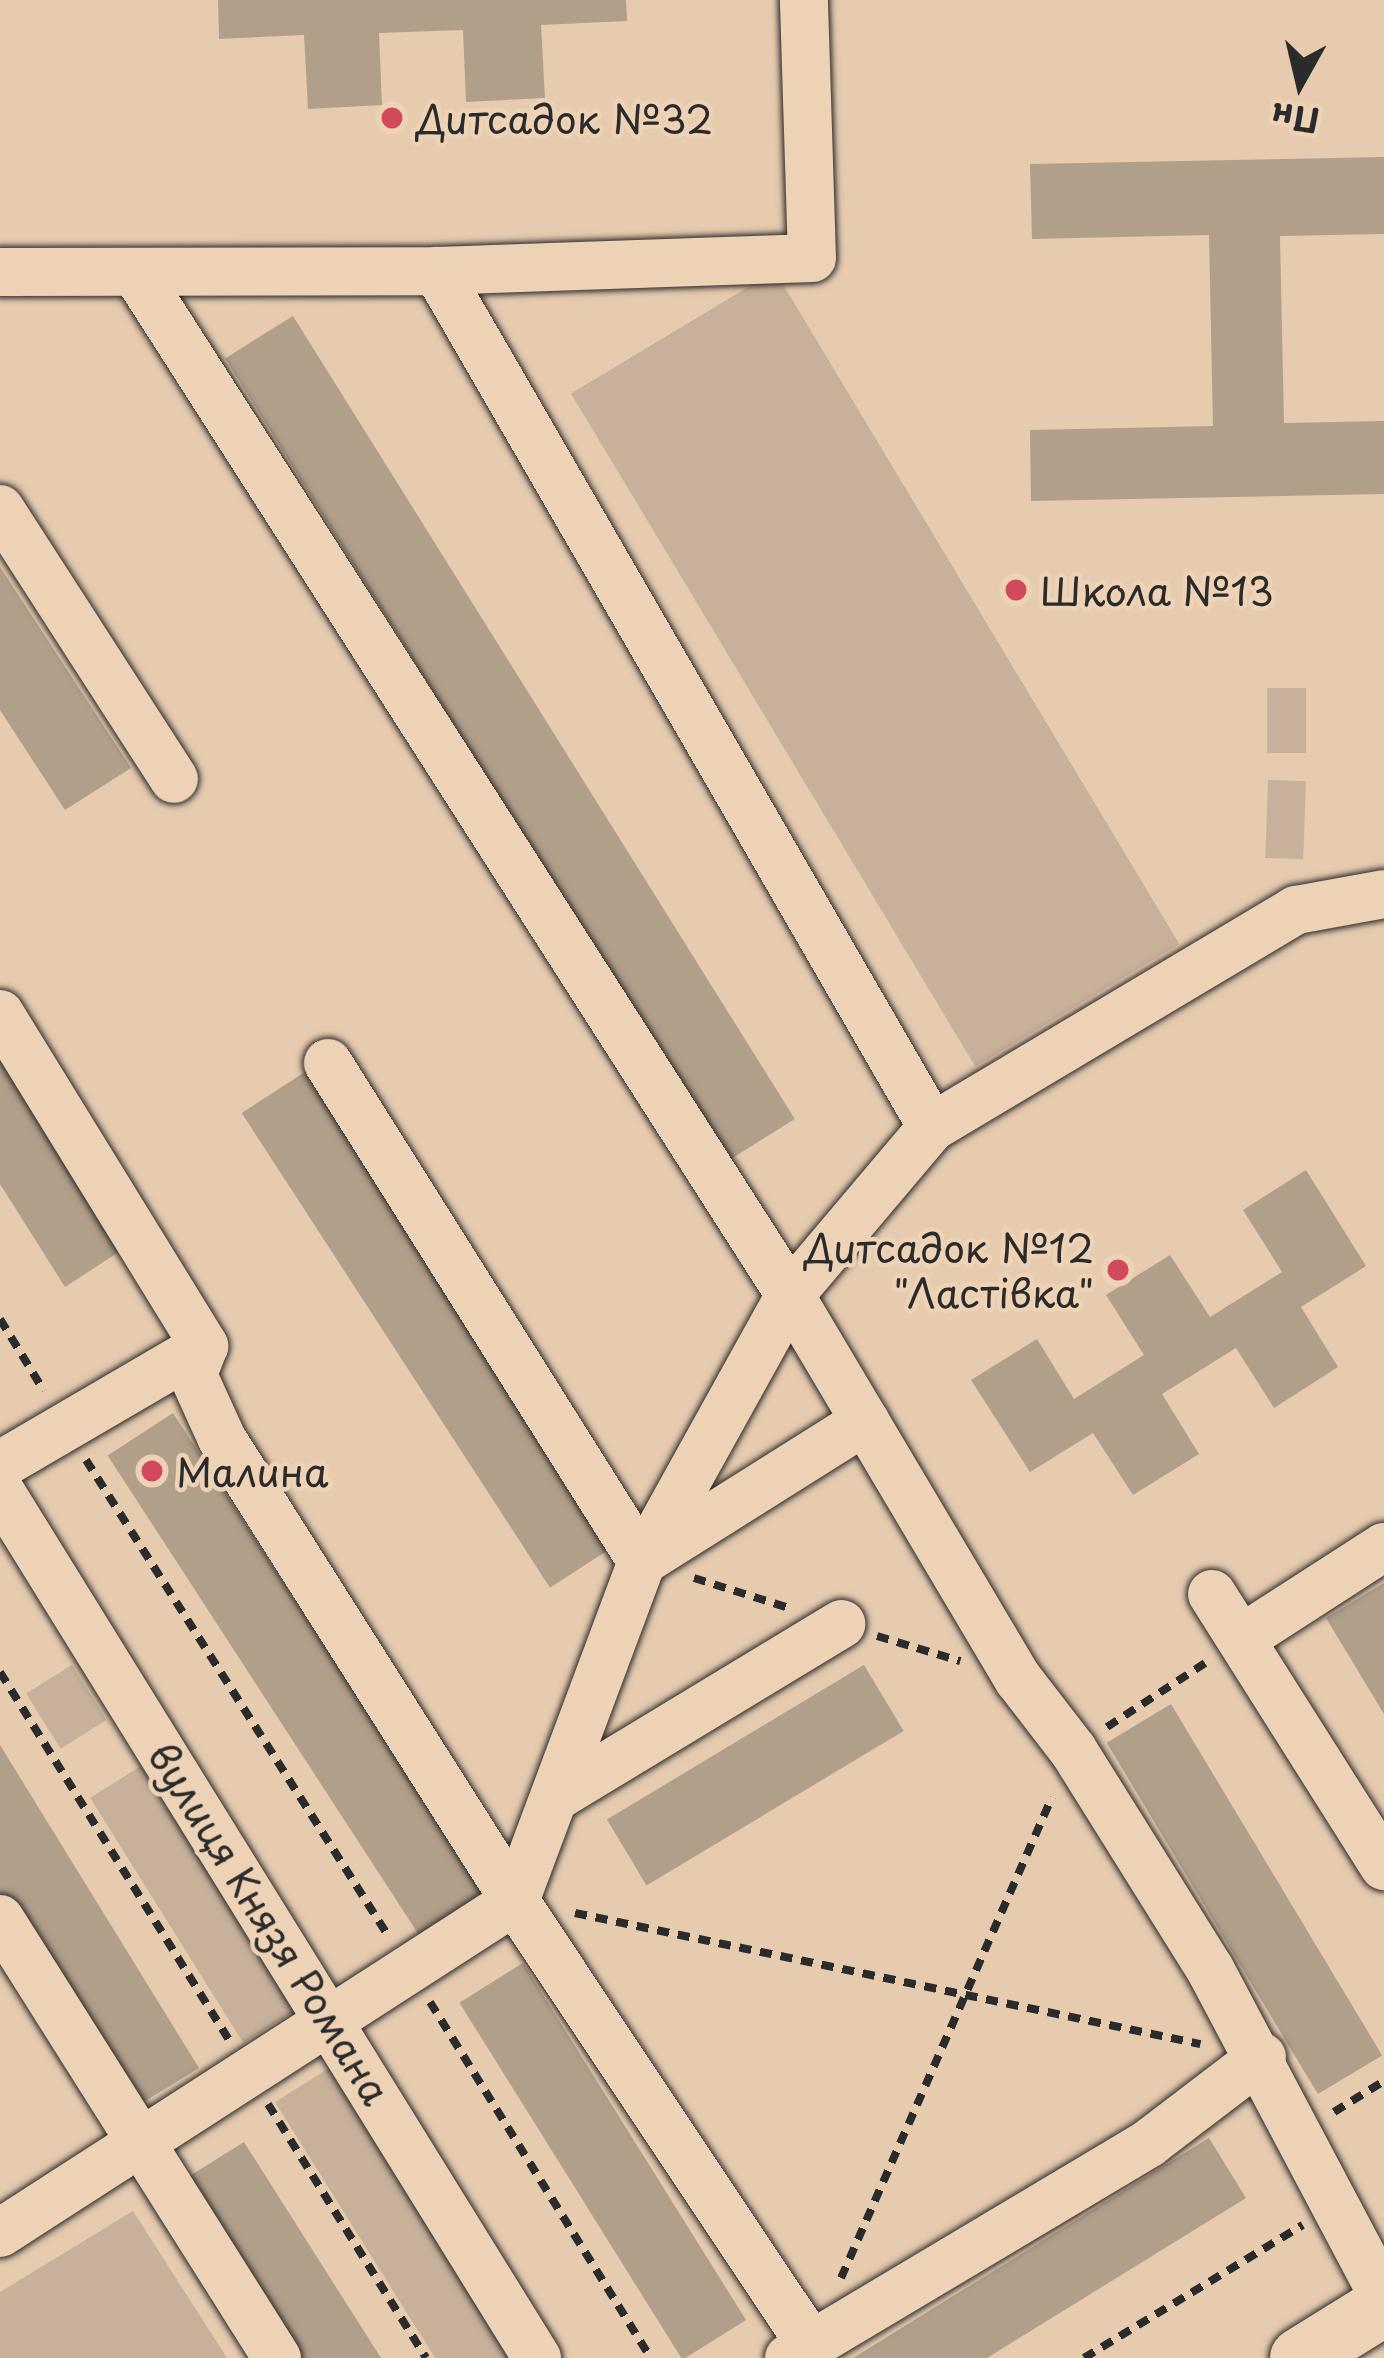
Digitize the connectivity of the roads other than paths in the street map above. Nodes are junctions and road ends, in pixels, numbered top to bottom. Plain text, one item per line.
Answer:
1 (804, 0) edge
2 (437, 271) junction
3 (0, 272) edge
4 (136, 273) junction
5 (0, 509) edge
6 (174, 778) dead end
7 (1384, 894) edge
8 (0, 1014) edge
9 (328, 1063) dead end
10 (932, 1127) junction
11 (790, 1294) junction
12 (204, 1346) junction
13 (865, 1421) junction
14 (0, 1466) edge
15 (0, 1491) edge
16 (1384, 1547) edge
17 (642, 1562) junction
18 (1212, 1594) dead end
19 (841, 1624) dead end
20 (1241, 1639) junction
21 (554, 1798) junction
22 (1384, 1866) edge
23 (514, 1901) junction
24 (0, 1919) edge
25 (332, 2018) junction
26 (1262, 2056) junction
27 (142, 2144) junction
28 (0, 2233) edge
29 (1384, 2301) edge
30 (800, 2352) edge
31 (277, 2358) edge
32 (537, 2358) edge
33 (1300, 2358) edge

1 - 2 street
2 - 4 street
2 - 10 street
3 - 4 street
4 - 11 street
5 - 6 street
7 - 10 street
8 - 12 street
9 - 17 street
10 - 11 street
11 - 13 street
11 - 17 street
12 - 14 street
12 - 23 street
13 - 17 street
13 - 26 street
15 - 25 street, вулиця Князя Романа
16 - 20 street
17 - 21 street
18 - 20 street
19 - 21 street
20 - 22 street
21 - 23 street
23 - 25 street
23 - 30 street
24 - 27 street
25 - 27 street
25 - 32 street, вулиця Князя Романа
26 - 29 street
26 - 30 street
27 - 28 street
27 - 31 street
29 - 33 main road

